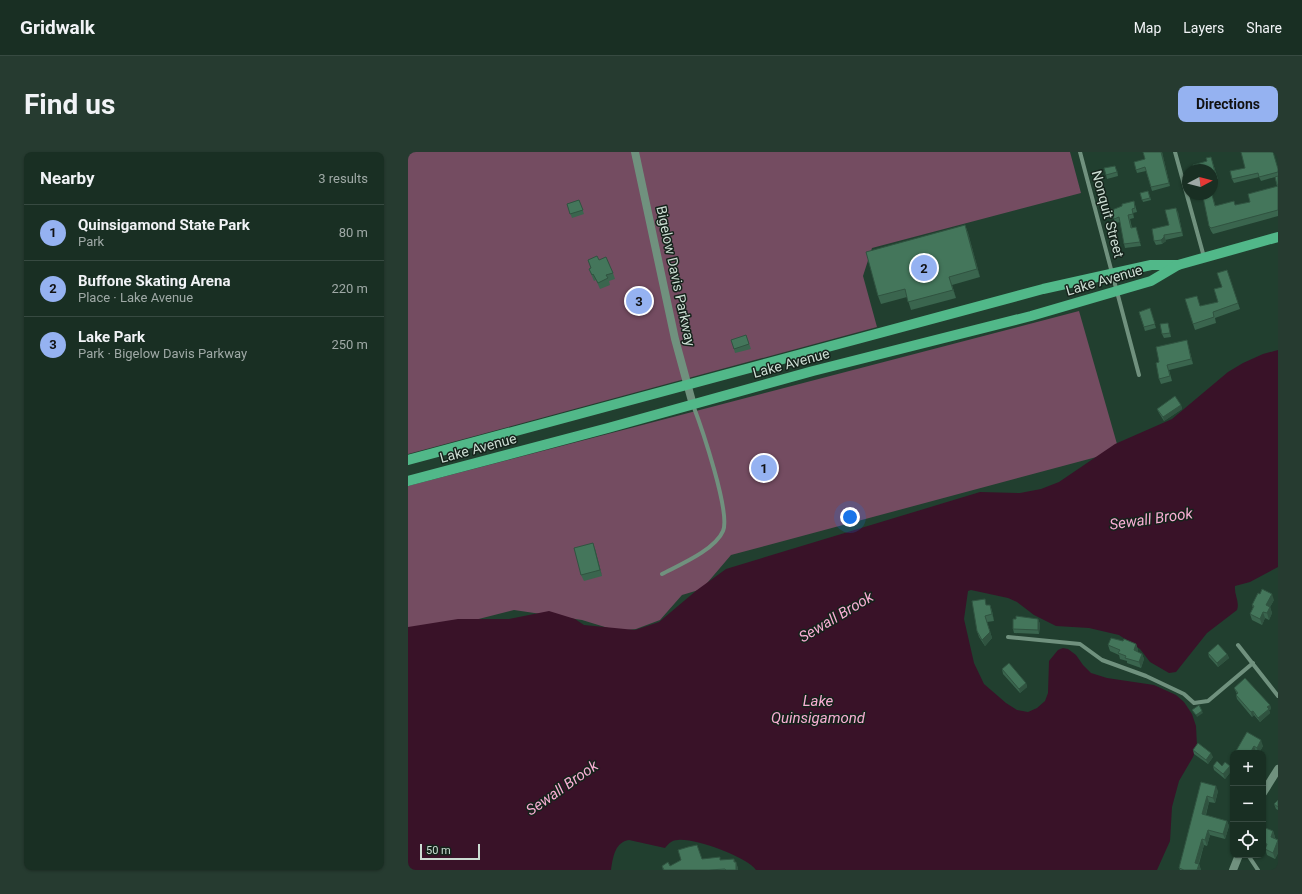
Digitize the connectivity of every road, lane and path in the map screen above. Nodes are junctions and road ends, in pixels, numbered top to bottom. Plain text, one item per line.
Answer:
1 (635, 152) edge
2 (1080, 152) edge
3 (1175, 152) edge
4 (1278, 237) edge
5 (1204, 257) junction
6 (1178, 265) junction
7 (1113, 274) junction
8 (1117, 291) junction
9 (1139, 375) dead end
10 (687, 386) junction
11 (693, 405) junction
12 (408, 460) edge
13 (408, 481) edge
14 (662, 574) dead end
15 (1008, 637) dead end
16 (1238, 645) dead end
17 (1252, 663) junction
18 (1278, 696) edge
19 (1278, 769) edge
20 (1266, 788) edge
21 (1238, 858) edge
22 (1250, 858) edge
23 (1233, 870) edge
24 (1258, 870) edge

1 - 10 main road, Bigelow Davis Parkway
2 - 7 street, Nonquit Street
3 - 5 street
4 - 5 main road, Lake Avenue
5 - 6 main road, Lake Avenue
6 - 7 main road, Lake Avenue
6 - 8 main road, Lake Avenue
7 - 8 street, Nonquit Street
7 - 10 main road, Lake Avenue
8 - 9 street, Nonquit Street
8 - 11 main road, Lake Avenue
10 - 11 main road, Bigelow Davis Parkway
10 - 12 main road, Lake Avenue
11 - 13 main road, Lake Avenue
11 - 14 street
15 - 17 street
16 - 17 street
17 - 18 street
19 - 20 main road
21 - 23 main road
22 - 24 street

